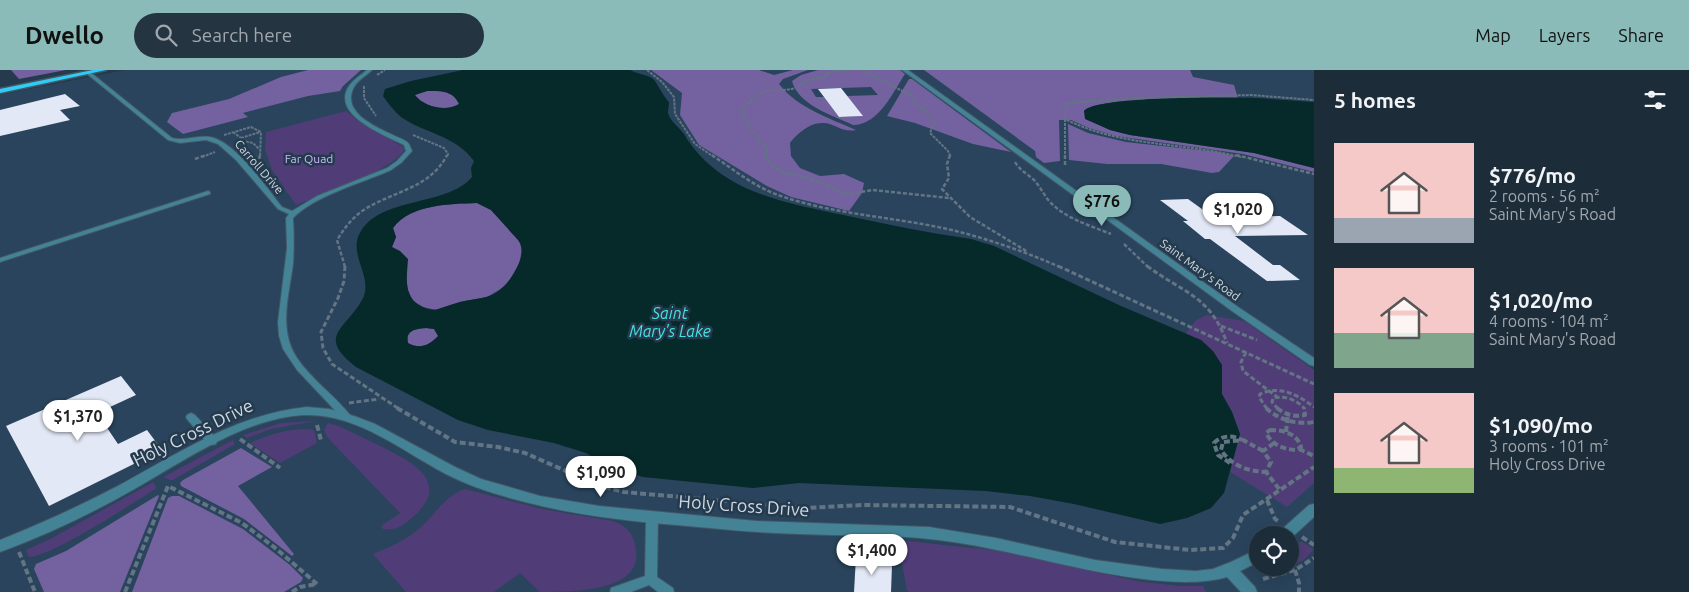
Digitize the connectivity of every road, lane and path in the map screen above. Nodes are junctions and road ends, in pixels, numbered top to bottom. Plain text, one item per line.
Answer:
1 (103, 70) edge
2 (385, 70) edge
3 (647, 70) edge
4 (849, 70) edge
5 (862, 70) edge
6 (905, 70) edge
7 (88, 73) junction
8 (372, 73) edge
9 (368, 82) dead end
10 (0, 91) edge
11 (1314, 100) edge
12 (1065, 119) junction
13 (380, 120) dead end
14 (261, 132) junction
15 (410, 134) dead end
16 (241, 138) dead end
17 (209, 139) junction
18 (1017, 159) dead end
19 (258, 165) dead end
20 (1065, 166) dead end
21 (1314, 174) edge
22 (208, 193) dead end
23 (949, 198) junction
24 (292, 213) junction
25 (1116, 237) dead end
26 (1120, 240) dead end
27 (1040, 258) junction
28 (0, 260) edge
29 (1227, 344) junction
30 (1246, 352) junction
31 (1314, 363) edge
32 (1314, 384) edge
33 (1268, 390) junction
34 (1277, 397) junction
35 (380, 398) junction
36 (1303, 406) junction
37 (1314, 407) edge
38 (342, 411) junction
39 (1288, 414) junction
40 (190, 417) dead end
41 (1287, 420) junction
42 (1314, 422) edge
43 (316, 425) dead end
44 (1286, 432) junction
45 (238, 438) dead end
46 (321, 440) dead end
47 (1243, 440) junction
48 (212, 441) junction
49 (1274, 443) junction
50 (1299, 449) junction
51 (1263, 451) junction
52 (1314, 456) edge
53 (1230, 463) junction
54 (1314, 467) edge
55 (280, 468) dead end
56 (1266, 472) junction
57 (1279, 489) junction
58 (1314, 509) edge
59 (652, 518) junction
60 (1295, 526) edge
61 (17, 539) junction
62 (0, 546) edge
63 (1314, 558) edge
64 (1249, 560) edge
65 (1299, 567) edge
66 (1230, 570) junction
67 (1274, 576) edge
68 (1297, 576) edge
69 (651, 579) junction
70 (1263, 579) dead end
71 (35, 592) edge
72 (125, 592) edge
73 (292, 592) edge
74 (616, 592) edge
75 (668, 592) edge
76 (1250, 592) edge
77 (1299, 592) edge

1 - 7 main road
2 - 8 path
3 - 27 path
4 - 23 path
5 - 23 path
6 - 31 street, Saint Mary's Road
7 - 10 main road
7 - 17 lane
8 - 24 lane
9 - 13 path
11 - 12 path
12 - 20 path
12 - 21 path
14 - 16 path
14 - 17 path
14 - 19 path
15 - 35 path
17 - 24 lane, Carroll Drive
18 - 25 path
22 - 28 lane
23 - 27 path
24 - 38 lane
26 - 29 path
27 - 29 path
29 - 30 path
30 - 32 path
30 - 33 path
33 - 34 path
33 - 37 path
33 - 41 path
34 - 36 path
34 - 39 path
35 - 38 path
35 - 57 path
36 - 37 path
36 - 39 path
38 - 48 street, Holy Cross Drive
38 - 59 street, Holy Cross Drive
39 - 41 path
40 - 48 lane
41 - 42 path
41 - 44 path
43 - 46 path
44 - 49 path
44 - 50 path
45 - 55 path
47 - 51 path
47 - 53 path
47 - 53 path
48 - 61 street, Holy Cross Drive
49 - 50 path
49 - 51 path
50 - 52 path
51 - 56 path
53 - 56 path
54 - 57 path
56 - 57 path
58 - 60 street
59 - 66 street, Holy Cross Drive
59 - 69 lane
61 - 62 street, Holy Cross Drive
61 - 71 path
63 - 65 path
64 - 66 street, Holy Cross Drive
66 - 76 street
67 - 70 path
68 - 77 path
69 - 74 lane
69 - 75 lane
72 - 73 path

